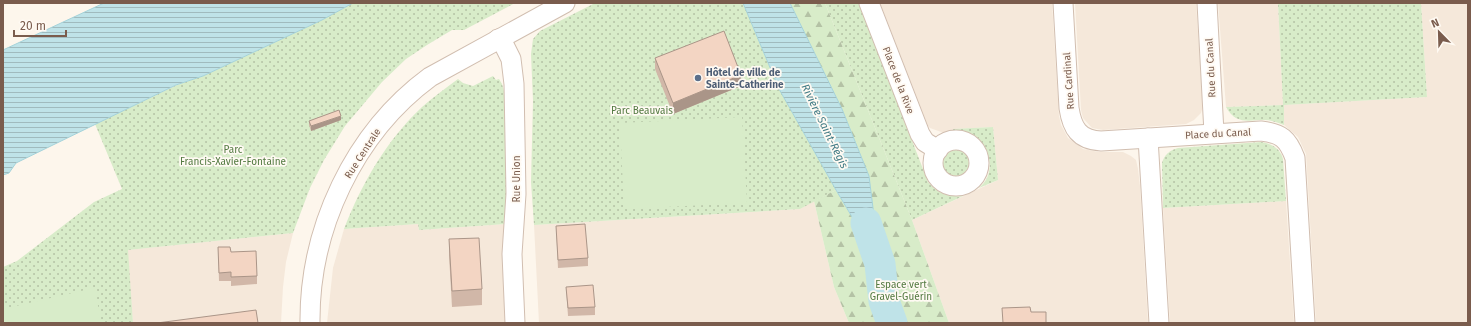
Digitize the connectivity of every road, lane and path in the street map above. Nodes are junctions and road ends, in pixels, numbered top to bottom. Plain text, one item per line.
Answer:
1 (564, 3) edge
2 (869, 3) edge
3 (1063, 3) edge
4 (1207, 3) edge
5 (498, 39) junction
6 (1214, 133) junction
7 (1148, 138) junction
8 (938, 150) dead end
9 (310, 323) edge
10 (515, 323) edge
11 (1159, 323) edge
12 (1305, 323) edge

1 - 5 street, Rue Centrale
2 - 8 street, Place de la Rive
3 - 7 street, Rue Cardinal
4 - 6 street, Rue du Canal
5 - 9 street, Rue Centrale
5 - 10 street, Rue Union
6 - 7 street, Place du Canal
6 - 12 street, Place du Canal
7 - 11 street

